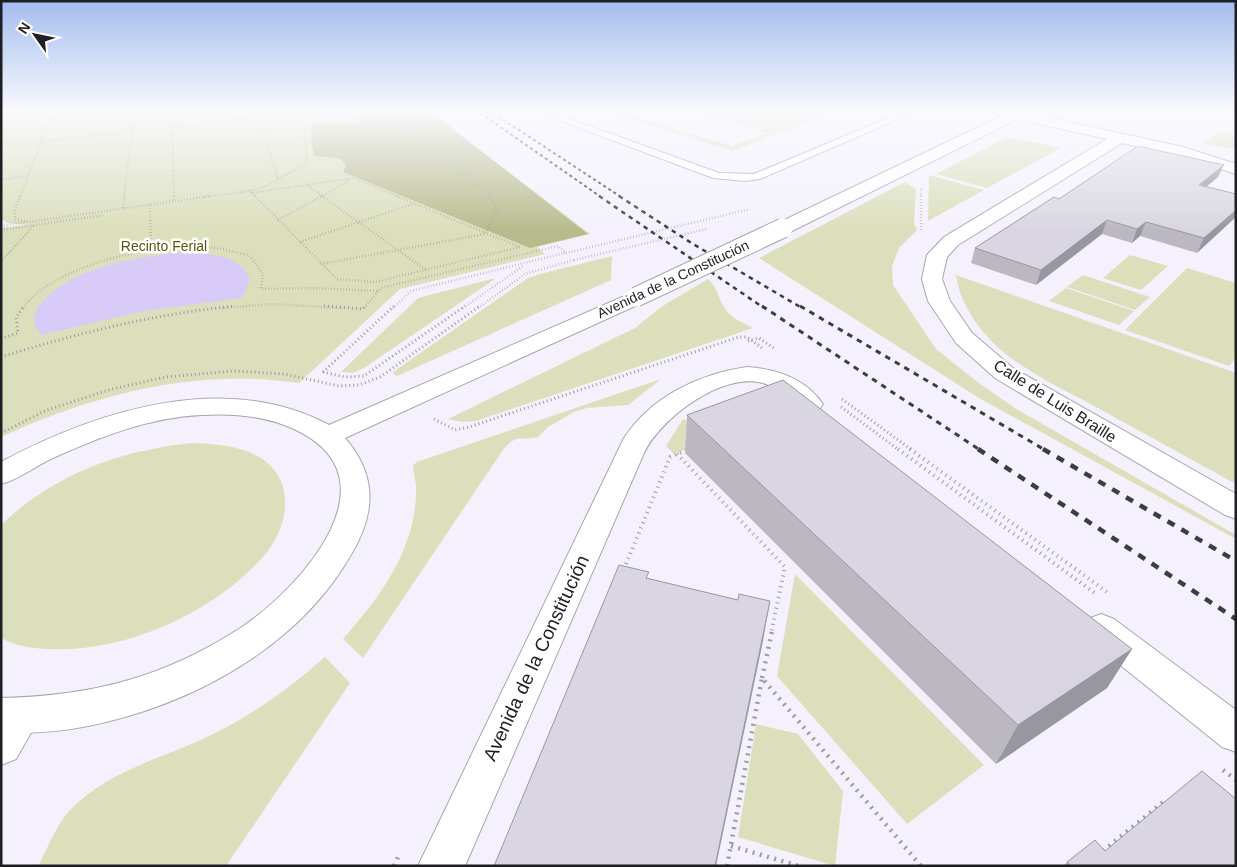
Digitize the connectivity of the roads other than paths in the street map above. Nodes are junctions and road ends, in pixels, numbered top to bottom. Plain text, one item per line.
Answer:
1 (647, 150) edge
2 (819, 150) edge
3 (941, 150) edge
4 (1100, 150) edge
5 (1176, 150) edge
6 (1236, 169) edge
7 (838, 408) road end
8 (327, 436) junction
9 (1, 474) edge
10 (1236, 508) edge
11 (1090, 605) road end
12 (7, 727) edge
13 (1236, 734) edge
14 (441, 866) edge

1 - 2 lane
3 - 8 street, Avenida de la Constitución, bridge
4 - 10 street, Calle de Luis Braille
5 - 6 street
7 - 14 street, Avenida de la Constitución
8 - 9 street
8 - 12 street
11 - 13 street

